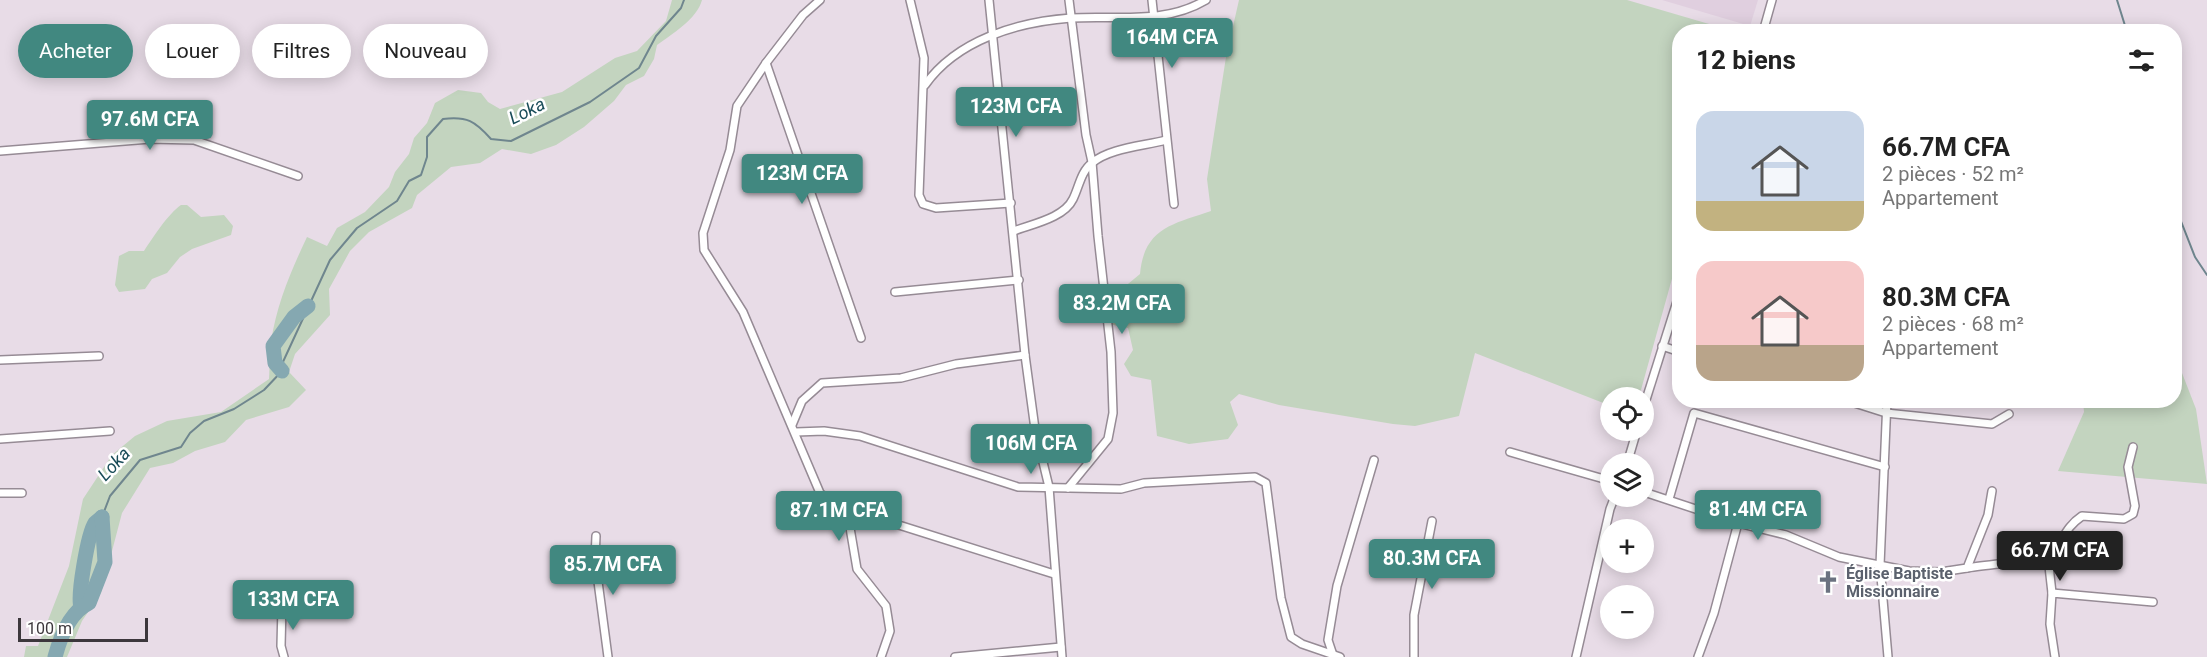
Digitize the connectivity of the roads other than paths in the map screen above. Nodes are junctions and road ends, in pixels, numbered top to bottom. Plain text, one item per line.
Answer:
1 (820, 0) edge
2 (910, 0) edge
3 (989, 0) edge
4 (1069, 0) edge
5 (1152, 0) edge
6 (1206, 0) edge
7 (1772, 0) edge
8 (1070, 18) junction
9 (1154, 18) junction
10 (1765, 24) edge
11 (993, 35) junction
12 (766, 63) junction
13 (925, 85) junction
14 (1166, 140) junction
15 (0, 151) edge
16 (1092, 162) junction
17 (298, 176) dead end
18 (1011, 203) junction
19 (1174, 204) dead end
20 (1014, 231) junction
21 (1019, 280) junction
22 (895, 292) dead end
23 (1672, 316) edge
24 (861, 338) dead end
25 (1662, 346) junction
26 (1672, 349) edge
27 (1025, 355) junction
28 (99, 356) dead end
29 (0, 360) edge
30 (1650, 387) edge
31 (1870, 408) edge
32 (1886, 408) edge
33 (1886, 413) junction
34 (2009, 414) dead end
35 (794, 429) junction
36 (110, 432) dead end
37 (0, 439) edge
38 (2133, 447) dead end
39 (1510, 452) dead end
40 (1374, 460) dead end
41 (1885, 467) junction
42 (1600, 478) edge
43 (1049, 487) junction
44 (1068, 488) junction
45 (1992, 490) dead end
46 (0, 493) edge
47 (22, 493) dead end
48 (1654, 495) edge
49 (1669, 500) junction
50 (1611, 507) edge
51 (849, 516) junction
52 (1432, 521) dead end
53 (1738, 523) junction
54 (596, 536) dead end
55 (2048, 556) junction
56 (1880, 565) junction
57 (1967, 568) junction
58 (1054, 574) junction
59 (2052, 594) junction
60 (2153, 602) dead end
61 (282, 606) dead end
62 (1062, 647) junction
63 (1333, 655) edge
64 (284, 657) edge
65 (608, 657) edge
66 (881, 657) edge
67 (955, 657) edge
68 (1062, 657) edge
69 (1340, 657) edge
70 (1414, 657) edge
71 (1576, 657) edge
72 (1698, 657) edge
73 (1888, 657) edge
74 (2055, 657) edge

1 - 12 street
2 - 13 street
3 - 11 street
4 - 8 street
5 - 9 street
6 - 9 street
7 - 10 street
8 - 9 street
8 - 11 street
8 - 16 street
9 - 14 street
11 - 13 street
11 - 18 street
12 - 24 street
12 - 35 street
13 - 18 street
14 - 16 street
14 - 19 street
15 - 17 street
16 - 20 street
16 - 44 street
18 - 20 street
20 - 21 street
21 - 22 street
21 - 27 street
23 - 25 street
25 - 26 street
25 - 30 street
27 - 35 street
27 - 43 street
28 - 29 street
31 - 33 street
32 - 33 street
33 - 34 street
33 - 41 street
35 - 43 street
35 - 51 street
36 - 37 street
38 - 55 street
39 - 42 street
40 - 63 street
41 - 49 street
41 - 56 street
43 - 44 street
43 - 58 street
44 - 63 street
45 - 57 street
46 - 47 street
48 - 49 street
49 - 53 street
50 - 71 street
51 - 58 street
51 - 66 street
52 - 70 street
53 - 56 street
53 - 72 street
54 - 65 street
55 - 57 street
55 - 59 street
56 - 57 street
56 - 73 street
58 - 62 street
59 - 60 street
59 - 74 street
61 - 64 street
62 - 67 street
62 - 68 street
63 - 69 street

